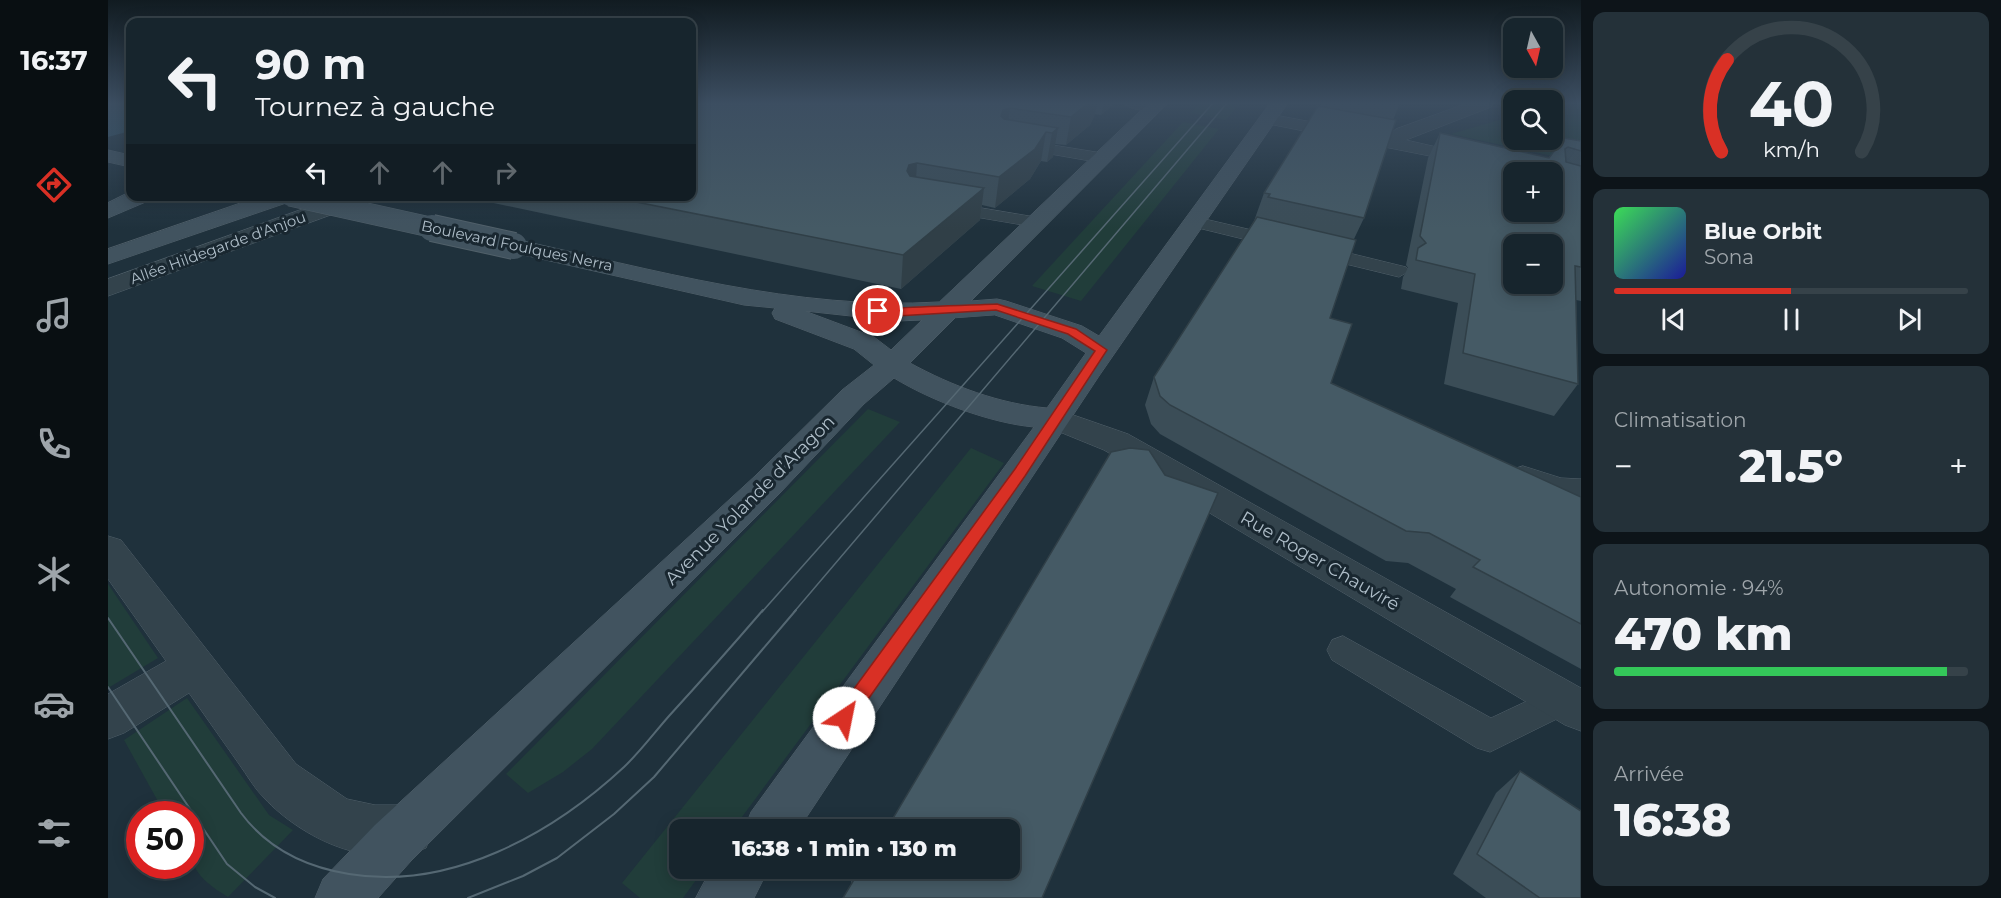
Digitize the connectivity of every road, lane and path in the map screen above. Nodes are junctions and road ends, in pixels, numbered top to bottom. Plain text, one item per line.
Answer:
1 (1017, 145) edge
2 (1116, 145) edge
3 (1250, 145) edge
4 (1404, 145) edge
5 (108, 156) edge
6 (1102, 159) junction
7 (126, 160) edge
8 (1503, 168) edge
9 (129, 201) edge
10 (270, 201) edge
11 (312, 201) edge
12 (347, 201) edge
13 (926, 203) edge
14 (108, 211) edge
15 (1035, 222) junction
16 (1196, 222) junction
17 (108, 257) edge
18 (1399, 271) dead end
19 (108, 288) edge
20 (744, 297) junction
21 (946, 311) junction
22 (1101, 350) junction
23 (892, 365) junction
24 (1056, 419) junction
25 (1503, 465) edge
26 (1581, 488) edge
27 (108, 550) edge
28 (1343, 650) dead end
29 (196, 666) junction
30 (1571, 706) edge
31 (108, 718) edge
32 (776, 819) edge
33 (386, 830) junction
34 (736, 879) edge
35 (342, 898) edge
36 (723, 898) edge

1 - 6 lane
2 - 6 main road, Avenue Yolande d’Aragon
3 - 16 main road
4 - 8 street
5 - 7 main road
6 - 15 main road, Avenue Yolande d’Aragon
9 - 14 main road
10 - 17 main road
11 - 20 main road, Boulevard Foulques Nerra, bridge
12 - 19 street, Allée Hildegarde d'Anjou
13 - 15 lane
15 - 21 main road, Avenue Yolande d’Aragon
16 - 18 lane
16 - 22 main road
20 - 21 main road, Boulevard Foulques Nerra
20 - 23 main road, Boulevard Foulques Nerra
21 - 22 main road, Boulevard Foulques Nerra
21 - 23 main road, Avenue Yolande d’Aragon
22 - 24 main road
23 - 24 main road, Boulevard Foulques Nerra
23 - 33 main road, Avenue Yolande d’Aragon
24 - 30 street, Rue Roger Chauviré
24 - 32 main road
25 - 26 lane
27 - 29 street
28 - 30 lane
29 - 31 street
29 - 33 street
33 - 35 main road, Avenue Yolande d’Aragon
34 - 36 main road

